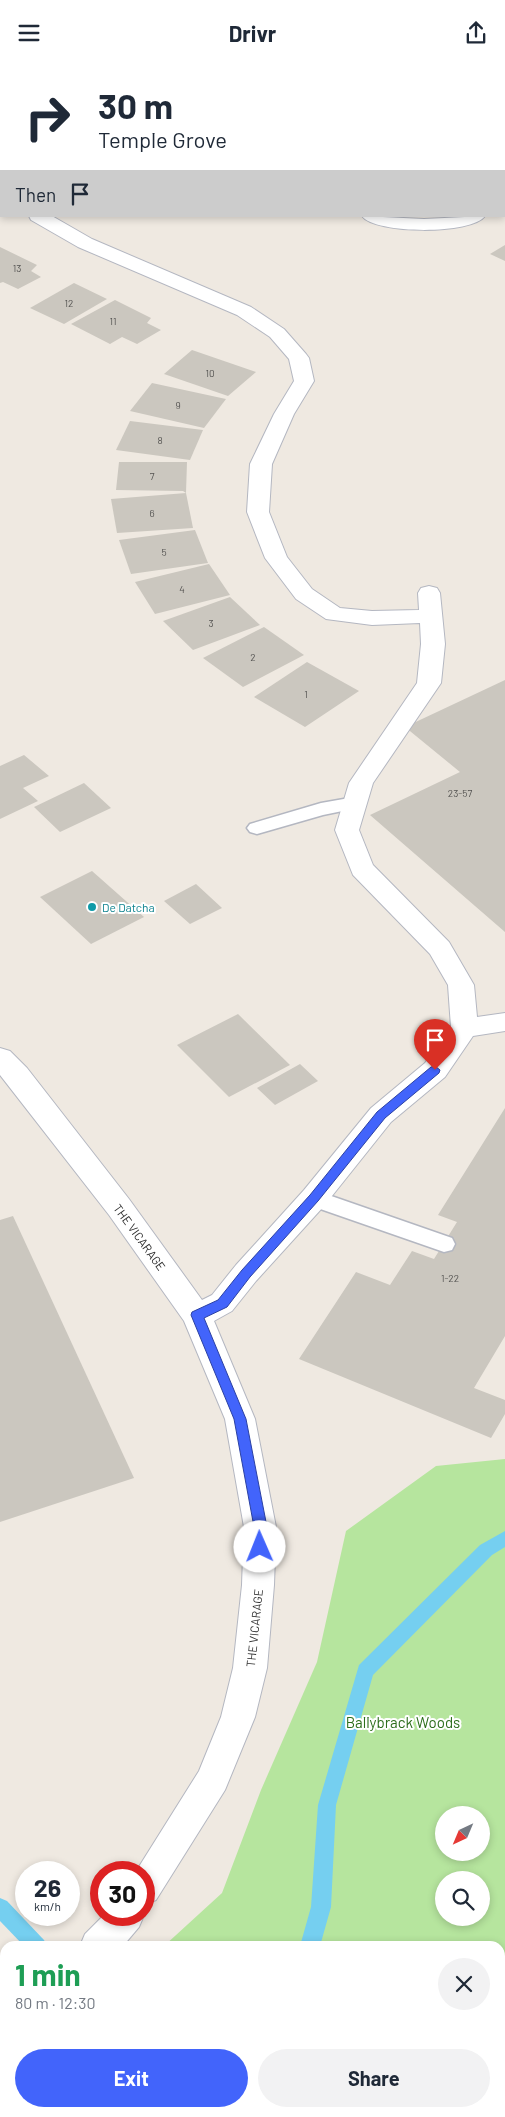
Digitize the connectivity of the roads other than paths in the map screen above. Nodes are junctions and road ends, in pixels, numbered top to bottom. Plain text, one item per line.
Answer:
1 (40, 217) edge
2 (376, 217) edge
3 (471, 217) edge
4 (355, 803) junction
5 (257, 828) dead end
6 (505, 1022) edge
7 (465, 1028) junction
8 (0, 1058) edge
9 (314, 1198) junction
10 (444, 1244) dead end
11 (197, 1315) junction
12 (155, 1871) edge
13 (117, 1926) edge
14 (103, 1941) edge

1 - 4 street
2 - 3 street
4 - 5 lane
4 - 7 street
6 - 7 street
7 - 9 street
8 - 11 street, THE VICARAGE
9 - 10 lane
9 - 11 street
11 - 12 street, THE VICARAGE
13 - 14 street

